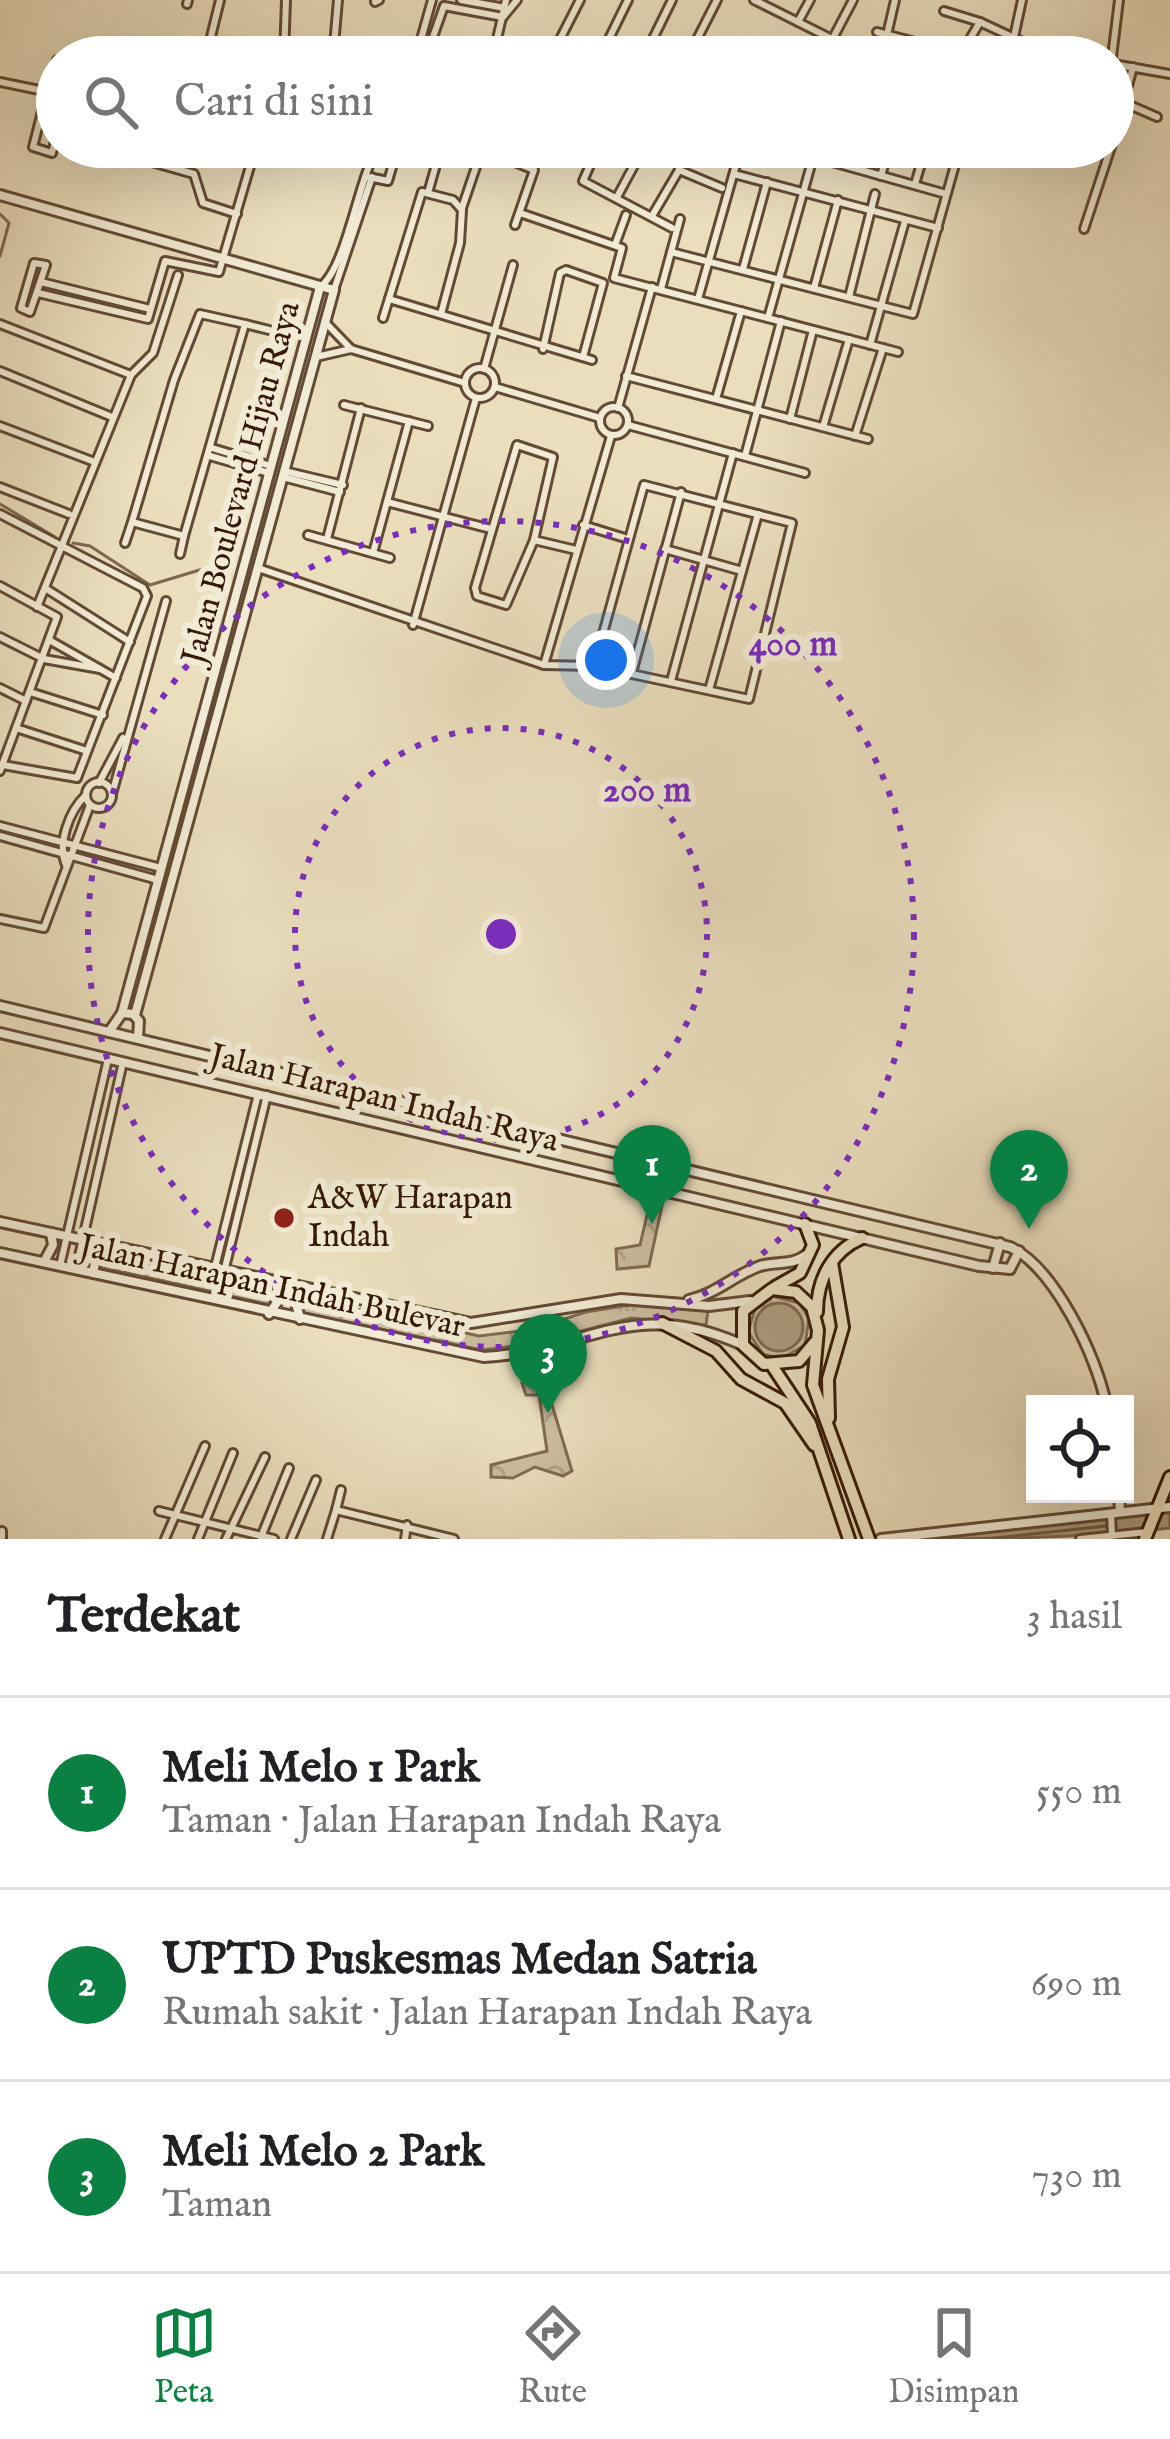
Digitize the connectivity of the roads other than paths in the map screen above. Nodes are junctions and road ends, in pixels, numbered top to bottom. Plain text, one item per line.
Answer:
1 (220, 0) edge
2 (286, 0) edge
3 (338, 0) edge
4 (432, 0) edge
5 (461, 0) edge
6 (580, 0) edge
7 (628, 0) edge
8 (672, 0) edge
9 (716, 0) edge
10 (754, 0) edge
11 (810, 0) edge
12 (853, 0) edge
13 (895, 0) edge
14 (1022, 0) edge
15 (1119, 0) edge
16 (765, 2) edge
17 (515, 4) edge
18 (504, 8) edge
19 (944, 11) dead end
20 (799, 22) junction
21 (980, 22) junction
22 (878, 32) dead end
23 (887, 35) joint
24 (211, 36) edge
25 (285, 36) edge
26 (335, 36) edge
27 (422, 36) edge
28 (433, 36) edge
29 (562, 36) edge
30 (610, 36) edge
31 (654, 36) edge
32 (698, 36) edge
33 (825, 36) edge
34 (834, 36) edge
35 (972, 36) edge
36 (1010, 36) edge
37 (1014, 36) edge
38 (1115, 36) edge
39 (1134, 68) edge
40 (1170, 74) edge
41 (0, 82) edge
42 (36, 89) edge
43 (1134, 108) edge
44 (1157, 117) dead end
45 (173, 168) edge
46 (250, 168) edge
47 (370, 168) edge
48 (392, 168) edge
49 (435, 168) edge
50 (475, 168) edge
51 (528, 168) edge
52 (588, 168) edge
53 (632, 168) edge
54 (735, 168) edge
55 (809, 168) edge
56 (855, 168) edge
57 (883, 168) edge
58 (919, 168) edge
59 (954, 168) edge
60 (1104, 168) edge
61 (679, 170) joint
62 (734, 173) junction
63 (367, 176) junction
64 (881, 176) junction
65 (767, 182) junction
66 (914, 185) junction
67 (722, 188) dead end
68 (803, 191) junction
69 (428, 193) junction
70 (875, 194) dead end
71 (946, 194) junction
72 (0, 195) edge
73 (616, 198) junction
74 (838, 200) junction
75 (461, 210) junction
76 (872, 211) junction
77 (520, 213) junction
78 (237, 214) junction
79 (626, 214) dead end
80 (652, 216) junction
81 (680, 219) dead end
82 (905, 219) junction
83 (515, 226) dead end
84 (672, 228) dead end
85 (938, 228) junction
86 (1084, 229) dead end
87 (615, 244) junction
88 (671, 253) junction
89 (224, 258) junction
90 (710, 260) junction
91 (513, 265) dead end
92 (742, 268) junction
93 (178, 275) dead end
94 (779, 278) junction
95 (41, 282) junction
96 (320, 286) junction
97 (656, 288) junction
98 (814, 288) junction
99 (334, 290) junction
100 (38, 293) junction
101 (849, 298) junction
102 (389, 299) junction
103 (698, 299) junction
104 (881, 307) junction
105 (150, 310) junction
106 (740, 311) junction
107 (441, 314) junction
108 (383, 317) dead end
109 (767, 318) junction
110 (781, 321) junction
111 (325, 322) junction
112 (0, 324) edge
113 (245, 324) junction
114 (269, 330) dead end
115 (813, 330) junction
116 (494, 334) junction
117 (849, 339) junction
118 (870, 344) junction
119 (883, 348) junction
120 (351, 349) junction
121 (543, 349) junction
122 (898, 352) dead end
123 (316, 357) junction
124 (484, 369) junction
125 (0, 371) edge
126 (131, 375) junction
127 (626, 376) junction
128 (465, 383) junction
129 (495, 387) junction
130 (291, 394) junction
131 (304, 398) junction
132 (476, 398) junction
133 (716, 399) junction
134 (344, 405) dead end
135 (361, 408) junction
136 (618, 408) junction
137 (757, 410) junction
138 (112, 417) junction
139 (600, 418) junction
140 (790, 419) junction
141 (409, 421) junction
142 (428, 425) dead end
143 (628, 425) junction
144 (0, 426) edge
145 (823, 427) junction
146 (610, 436) junction
147 (855, 436) junction
148 (868, 440) dead end
149 (211, 452) junction
150 (733, 453) junction
151 (745, 456) junction
152 (92, 461) junction
153 (270, 470) junction
154 (805, 472) dead end
155 (284, 474) junction
156 (0, 487) edge
157 (341, 489) junction
158 (681, 492) junction
159 (387, 502) junction
160 (719, 502) junction
161 (758, 513) junction
162 (0, 514) edge
163 (70, 514) junction
164 (442, 516) junction
165 (132, 522) junction
166 (583, 525) junction
167 (491, 530) junction
168 (308, 535) dead end
169 (184, 536) junction
170 (627, 538) junction
171 (327, 539) junction
172 (534, 540) junction
173 (61, 543) junction
174 (125, 543) dead end
175 (665, 549) junction
176 (576, 550) junction
177 (373, 553) junction
178 (180, 554) dead end
179 (390, 558) dead end
180 (704, 560) junction
181 (258, 568) junction
182 (742, 571) junction
183 (0, 586) edge
184 (45, 589) junction
185 (166, 601) dead end
186 (65, 602) junction
187 (38, 607) junction
188 (57, 617) junction
189 (413, 625) junction
190 (0, 637) edge
191 (50, 640) junction
192 (130, 642) junction
193 (222, 648) junction
194 (235, 650) junction
195 (44, 658) junction
196 (544, 664) junction
197 (594, 666) junction
198 (100, 669) junction
199 (632, 673) junction
200 (116, 678) junction
201 (671, 682) junction
202 (0, 688) edge
203 (709, 690) junction
204 (30, 692) junction
205 (26, 701) junction
206 (103, 715) junction
207 (16, 728) junction
208 (0, 735) edge
209 (125, 735) junction
210 (12, 740) junction
211 (87, 751) junction
212 (1, 768) edge
213 (99, 783) junction
214 (112, 794) junction
215 (86, 795) junction
216 (90, 805) junction
217 (0, 826) edge
218 (0, 836) edge
219 (63, 843) junction
220 (74, 852) junction
221 (61, 853) junction
222 (65, 866) junction
223 (161, 868) junction
224 (158, 883) junction
225 (170, 890) junction
226 (0, 919) edge
227 (0, 1006) edge
228 (122, 1013) junction
229 (135, 1016) junction
230 (109, 1032) junction
231 (0, 1034) edge
232 (138, 1038) junction
233 (108, 1058) junction
234 (123, 1062) junction
235 (263, 1094) junction
236 (0, 1222) edge
237 (805, 1224) junction
238 (51, 1233) junction
239 (67, 1237) junction
240 (862, 1238) junction
241 (82, 1240) junction
242 (1000, 1243) junction
243 (99, 1244) junction
244 (812, 1248) junction
245 (1019, 1251) junction
246 (0, 1253) edge
247 (44, 1262) junction
248 (832, 1263) junction
249 (60, 1266) junction
250 (993, 1268) junction
251 (76, 1269) junction
252 (219, 1272) junction
253 (93, 1274) junction
254 (277, 1284) junction
255 (772, 1289) junction
256 (307, 1291) junction
257 (681, 1301) junction
258 (750, 1301) junction
259 (269, 1314) junction
260 (817, 1319) junction
261 (301, 1320) junction
262 (662, 1323) junction
263 (815, 1342) junction
264 (743, 1345) junction
265 (773, 1366) junction
266 (1103, 1395) edge
267 (829, 1418) junction
268 (814, 1445) junction
269 (205, 1446) dead end
270 (233, 1453) dead end
271 (265, 1457) dead end
272 (289, 1468) dead end
273 (1170, 1477) edge
274 (316, 1480) dead end
275 (341, 1490) dead end
276 (1117, 1503) edge
277 (1160, 1509) edge
278 (336, 1510) junction
279 (159, 1511) dead end
280 (1114, 1514) junction
281 (174, 1516) junction
282 (204, 1523) junction
283 (407, 1525) junction
284 (231, 1528) junction
285 (1112, 1532) edge
286 (1146, 1535) edge
287 (260, 1537) edge
288 (165, 1539) edge
289 (198, 1539) edge
290 (226, 1539) edge
291 (274, 1539) edge
292 (291, 1539) edge
293 (329, 1539) edge
294 (405, 1539) edge
295 (454, 1539) edge
296 (849, 1539) edge
297 (869, 1539) edge
298 (880, 1539) edge
299 (1080, 1539) edge

1 - 24 street
2 - 25 street
3 - 26 street
4 - 27 street
5 - 18 street
6 - 29 street
7 - 30 street
8 - 31 street
9 - 32 street
10 - 16 street
11 - 20 street
12 - 34 street
13 - 23 street
14 - 37 street
15 - 38 street
16 - 20 street
17 - 18 street
18 - 28 street
19 - 21 street
20 - 33 street
21 - 35 street
21 - 36 street
22 - 23 street
39 - 40 street
41 - 42 street
43 - 44 street
45 - 78 street
46 - 78 street
47 - 63 street
48 - 63 street
49 - 69 street
50 - 75 street
51 - 77 street
52 - 73 street
53 - 73 street
54 - 62 street
55 - 68 street
56 - 64 street
57 - 64 street
58 - 66 street
59 - 71 street
60 - 86 street
61 - 67 street
61 - 80 street
62 - 65 street
62 - 90 street
63 - 96 street
63 - 99 street
64 - 66 street
65 - 68 street
65 - 92 street
66 - 71 street
68 - 74 street
68 - 94 street
69 - 75 street
69 - 102 street
70 - 76 street
71 - 85 street
72 - 89 street, Jalan Boulevard Hijau Raya
73 - 80 street
74 - 76 street
74 - 98 street
75 - 107 street
76 - 82 street
76 - 101 street
77 - 83 street
77 - 87 street
78 - 89 street
79 - 87 street
80 - 84 street
81 - 88 street
82 - 85 street
82 - 104 street
85 - 104 street
87 - 97 street
88 - 90 street
88 - 97 street
89 - 96 street, Jalan Boulevard Hijau Raya
89 - 105 street
90 - 92 street
90 - 103 street
91 - 116 street
92 - 94 street
93 - 126 street
94 - 98 street
94 - 109 street
95 - 100 street
95 - 100 street
95 - 105 street
96 - 99 street
96 - 130 street, Jalan Boulevard Hijau Raya
97 - 103 street
97 - 127 street
98 - 101 street
99 - 111 street, Jalan Boulevard Hijau Raya
100 - 105 street
101 - 104 street
102 - 107 street
102 - 108 street
103 - 106 street
104 - 118 street
106 - 109 street
106 - 133 street
107 - 116 street
109 - 110 street
110 - 115 street
110 - 137 street
111 - 120 street
111 - 123 street, Jalan Boulevard Hijau Raya
112 - 126 street
113 - 114 street
113 - 149 street
113 - 165 street
115 - 117 street
115 - 140 street
116 - 121 street
116 - 124 street
117 - 118 street
117 - 145 street
118 - 119 street
119 - 122 street
119 - 147 street
120 - 123 street
120 - 128 street
121 - 121 street
123 - 131 street, Jalan Boulevard Hijau Raya
124 - 128 street
124 - 129 street
125 - 138 street
126 - 138 street
127 - 133 street
127 - 136 street
128 - 132 street
129 - 132 street
129 - 139 street
130 - 131 street
130 - 153 street, Jalan Boulevard Hijau Raya
131 - 155 street, Jalan Boulevard Hijau Raya
132 - 164 street
133 - 137 street
134 - 135 street
135 - 141 street
135 - 157 street
136 - 139 street
136 - 143 street
137 - 140 street
137 - 151 street
138 - 152 street
139 - 146 street
140 - 145 street
141 - 142 street
141 - 159 street
143 - 146 street
143 - 150 street
144 - 152 street
145 - 147 street
146 - 166 street
147 - 148 street
149 - 153 street
149 - 169 street
150 - 151 street
150 - 160 street
151 - 154 street
152 - 163 street
153 - 193 street, Jalan Boulevard Hijau Raya
155 - 157 street
155 - 181 street, Jalan Boulevard Hijau Raya
156 - 163 street
157 - 171 street
158 - 160 street
158 - 170 street
158 - 175 street
159 - 164 street
159 - 177 street
160 - 161 street
160 - 180 street
161 - 182 street
161 - 203 street
162 - 173 street
163 - 173 street
164 - 167 street
164 - 189 street
165 - 169 street
165 - 174 street
166 - 170 street
166 - 176 street
167 - 172 street
167 - 172 street
168 - 171 street
169 - 178 street
170 - 197 street
171 - 177 street
172 - 176 street
173 - 184 street
173 - 192 street
175 - 180 street
175 - 199 street
176 - 196 street
177 - 179 street
180 - 182 street
180 - 201 street
181 - 189 street
181 - 194 street, Jalan Boulevard Hijau Raya
182 - 203 street
183 - 187 street
184 - 186 street
184 - 187 street
185 - 209 street
186 - 188 street
186 - 192 street
187 - 188 street
188 - 191 street
189 - 196 street
190 - 195 street
191 - 195 street
191 - 198 street
192 - 200 street
193 - 194 street
193 - 223 street, Jalan Boulevard Hijau Raya
194 - 225 street, Jalan Boulevard Hijau Raya
195 - 198 street
195 - 204 street
196 - 197 street
197 - 199 street
198 - 200 street
199 - 201 street
200 - 206 street
201 - 203 street
202 - 205 street
204 - 205 street
204 - 206 street
205 - 207 street
206 - 211 street
207 - 210 street
207 - 211 street
208 - 210 street
209 - 213 street
209 - 214 street
210 - 212 street
211 - 212 street
213 - 214 street
213 - 215 street
214 - 216 street
215 - 216 street
215 - 219 street
216 - 220 street
217 - 219 street
218 - 221 street
219 - 220 street
219 - 221 street
220 - 221 street
220 - 222 street
220 - 223 street
220 - 224 street
221 - 222 street
222 - 226 street
223 - 224 street, Jalan Boulevard Hijau Raya
224 - 225 street
224 - 228 street, Jalan Boulevard Hijau Raya
225 - 229 street, Jalan Boulevard Hijau Raya
227 - 230 street, Jalan Harapan Indah Raya
228 - 229 street
228 - 230 street, Jalan Boulevard Hijau Raya
229 - 232 street
230 - 232 street, Jalan Harapan Indah Raya
231 - 233 street, Jalan Harapan Indah Raya
232 - 242 street, Jalan Harapan Indah Raya
233 - 234 street, Jalan Harapan Indah Raya
233 - 239 street
234 - 235 street, Jalan Harapan Indah Raya
234 - 241 street
235 - 237 street, Jalan Harapan Indah Raya
235 - 252 street
236 - 238 street, Jalan Harapan Indah Bulevar
237 - 240 street, Jalan Harapan Indah Raya
237 - 244 main road
238 - 239 street, Jalan Harapan Indah Bulevar
238 - 247 street
239 - 241 street, Jalan Harapan Indah Bulevar
239 - 249 street
240 - 248 main road
240 - 250 street, Jalan Harapan Indah Raya
241 - 243 street, Jalan Harapan Indah Bulevar
241 - 251 street
242 - 245 street, Jalan Harapan Indah Raya
242 - 250 street
243 - 252 street, Jalan Harapan Indah Bulevar
243 - 253 street
244 - 255 main road
244 - 257 street
245 - 250 street
245 - 266 street
246 - 247 street, Jalan Harapan Indah Bulevar
247 - 249 street, Jalan Harapan Indah Bulevar
248 - 260 main road
248 - 267 main road
249 - 251 street, Jalan Harapan Indah Bulevar
251 - 253 street, Jalan Harapan Indah Bulevar
252 - 254 street, Jalan Harapan Indah Bulevar
253 - 259 street, Jalan Harapan Indah Bulevar
254 - 256 street, Jalan Harapan Indah Bulevar
254 - 259 street
255 - 258 main road
255 - 260 main road
256 - 257 street, Jalan Harapan Indah Bulevar
256 - 261 street
257 - 258 street, Jalan Harapan Indah Bulevar
258 - 264 main road
259 - 261 street, Jalan Harapan Indah Bulevar
260 - 263 main road
261 - 262 street, Jalan Harapan Indah Bulevar
262 - 264 street, Jalan Harapan Indah Bulevar
262 - 268 main road
263 - 265 main road
263 - 267 main road
264 - 265 main road
265 - 268 main road
267 - 297 main road
268 - 296 main road
269 - 281 street
270 - 282 street
271 - 284 street
272 - 287 street
273 - 277 main road
274 - 292 street
275 - 278 street
276 - 280 street
277 - 280 street
277 - 286 main road
278 - 283 street
278 - 293 street
279 - 281 street
280 - 285 street
280 - 298 street
281 - 282 street
281 - 288 street
282 - 284 street
282 - 289 street
283 - 294 street
283 - 295 street
284 - 287 street
284 - 290 street
285 - 286 street
285 - 299 street
287 - 291 street

